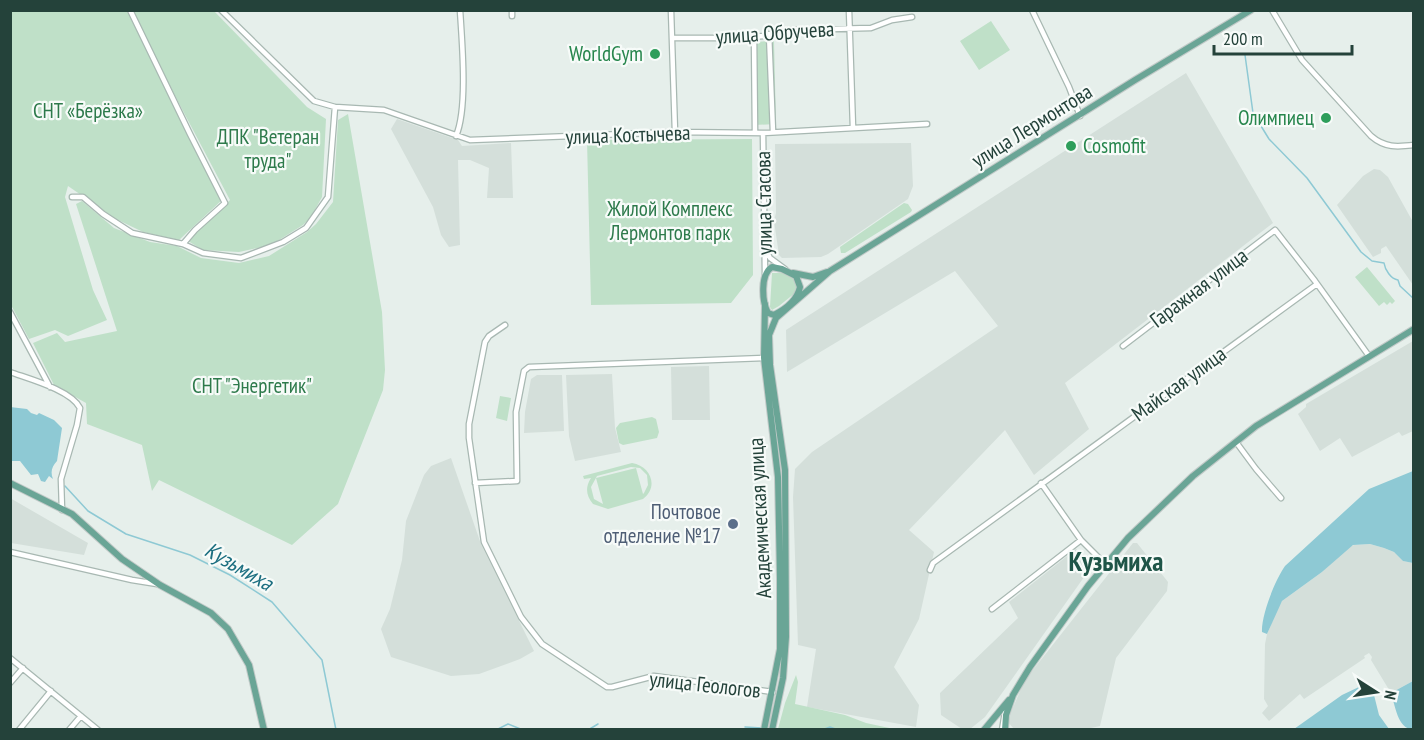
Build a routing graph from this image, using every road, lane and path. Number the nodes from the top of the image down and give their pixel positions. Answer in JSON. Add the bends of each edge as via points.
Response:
{"nodes":[{"id":1,"x":130,"y":10,"type":"edge"},
{"id":2,"x":221,"y":10,"type":"edge"},
{"id":3,"x":460,"y":10,"type":"edge"},
{"id":4,"x":671,"y":10,"type":"edge"},
{"id":5,"x":849,"y":10,"type":"edge"},
{"id":6,"x":1032,"y":10,"type":"edge"},
{"id":7,"x":1251,"y":10,"type":"edge"},
{"id":8,"x":1272,"y":10,"type":"edge"},
{"id":9,"x":912,"y":17,"type":"dead end"},
{"id":10,"x":850,"y":28,"type":"junction"},
{"id":11,"x":769,"y":34,"type":"junction"},
{"id":12,"x":754,"y":36,"type":"junction"},
{"id":13,"x":672,"y":38,"type":"junction"},
{"id":14,"x":335,"y":107,"type":"junction"},
{"id":15,"x":1080,"y":116,"type":"junction"},
{"id":16,"x":927,"y":124,"type":"dead end"},
{"id":17,"x":853,"y":128,"type":"junction"},
{"id":18,"x":675,"y":132,"type":"junction"},
{"id":19,"x":755,"y":132,"type":"junction"},
{"id":20,"x":773,"y":132,"type":"junction"},
{"id":21,"x":763,"y":133,"type":"junction"},
{"id":22,"x":456,"y":136,"type":"junction"},
{"id":23,"x":1413,"y":145,"type":"edge"},
{"id":24,"x":72,"y":197,"type":"dead end"},
{"id":25,"x":183,"y":244,"type":"junction"},
{"id":26,"x":764,"y":245,"type":"junction"},
{"id":27,"x":791,"y":272,"type":"junction"},
{"id":28,"x":831,"y":272,"type":"junction"},
{"id":29,"x":765,"y":274,"type":"junction"},
{"id":30,"x":1317,"y":284,"type":"junction"},
{"id":31,"x":765,"y":304,"type":"junction"},
{"id":32,"x":787,"y":308,"type":"junction"},
{"id":33,"x":10,"y":312,"type":"edge"},
{"id":34,"x":505,"y":325,"type":"dead end"},
{"id":35,"x":1413,"y":329,"type":"edge"},
{"id":36,"x":1123,"y":346,"type":"dead end"},
{"id":37,"x":1369,"y":356,"type":"junction"},
{"id":38,"x":764,"y":358,"type":"junction"},
{"id":39,"x":10,"y":372,"type":"edge"},
{"id":40,"x":50,"y":387,"type":"junction"},
{"id":41,"x":1236,"y":442,"type":"junction"},
{"id":42,"x":10,"y":483,"type":"edge"},
{"id":43,"x":475,"y":483,"type":"junction"},
{"id":44,"x":1041,"y":483,"type":"junction"},
{"id":45,"x":1281,"y":498,"type":"dead end"},
{"id":46,"x":62,"y":510,"type":"junction"},
{"id":47,"x":1082,"y":540,"type":"junction"},
{"id":48,"x":10,"y":552,"type":"edge"},
{"id":49,"x":1105,"y":564,"type":"junction"},
{"id":50,"x":930,"y":570,"type":"dead end"},
{"id":51,"x":160,"y":585,"type":"junction"},
{"id":52,"x":992,"y":609,"type":"dead end"},
{"id":53,"x":10,"y":658,"type":"edge"},
{"id":54,"x":23,"y":668,"type":"junction"},
{"id":55,"x":10,"y":682,"type":"edge"},
{"id":56,"x":51,"y":691,"type":"junction"},
{"id":57,"x":773,"y":692,"type":"junction"},
{"id":58,"x":1013,"y":695,"type":"junction"},
{"id":59,"x":81,"y":716,"type":"junction"},
{"id":60,"x":768,"y":727,"type":"edge"},
{"id":61,"x":19,"y":729,"type":"edge"},
{"id":62,"x":69,"y":729,"type":"edge"},
{"id":63,"x":98,"y":729,"type":"edge"},
{"id":64,"x":264,"y":729,"type":"edge"},
{"id":65,"x":984,"y":729,"type":"edge"},
{"id":66,"x":1003,"y":729,"type":"edge"}],
"edges":[{"from":1,"to":25,"type":"street","via":[[225,203]]},
{"from":2,"to":14,"type":"street","via":[[314,100]]},
{"from":3,"to":22,"type":"street","via":[[462,112]]},
{"from":4,"to":13,"type":"street"},
{"from":5,"to":10,"type":"street"},
{"from":6,"to":15,"type":"street"},
{"from":7,"to":15,"type":"main road","name":"улица Лермонтова"},
{"from":8,"to":23,"type":"street","via":[[1302,60],[1371,136],[1390,147]]},
{"from":9,"to":10,"type":"street","name":"улица Обручева","via":[[871,28]]},
{"from":10,"to":11,"type":"street","name":"улица Обручева"},
{"from":10,"to":17,"type":"street"},
{"from":11,"to":12,"type":"street","name":"улица Обручева"},
{"from":11,"to":20,"type":"street","name":"улица Стасова"},
{"from":12,"to":13,"type":"street","name":"улица Обручева"},
{"from":12,"to":19,"type":"street","name":"улица Стасова"},
{"from":13,"to":18,"type":"street"},
{"from":14,"to":22,"type":"street","name":"улица Костычева","via":[[384,110]]},
{"from":14,"to":25,"type":"street","via":[[328,197],[306,228],[283,242],[241,258],[202,253]]},
{"from":15,"to":28,"type":"main road","name":"улица Лермонтова"},
{"from":16,"to":17,"type":"street","name":"улица Костычева"},
{"from":17,"to":20,"type":"street","name":"улица Костычева"},
{"from":18,"to":19,"type":"street","name":"улица Костычева"},
{"from":18,"to":22,"type":"street","name":"улица Костычева","via":[[490,140]]},
{"from":19,"to":21,"type":"street","name":"улица Костычева"},
{"from":20,"to":21,"type":"street","name":"улица Костычева"},
{"from":21,"to":26,"type":"street","name":"улица Стасова"},
{"from":24,"to":25,"type":"street","via":[[83,197],[132,233]]},
{"from":26,"to":27,"type":"street","name":"улица Лермонтова","via":[[770,258]]},
{"from":26,"to":29,"type":"street","name":"улица Стасова"},
{"from":27,"to":28,"type":"main road","name":"улица Лермонтова","via":[[813,277]]},
{"from":27,"to":29,"type":"main road","via":[[772,267]]},
{"from":27,"to":32,"type":"main road","via":[[800,281],[800,287]]},
{"from":28,"to":32,"type":"main road","name":"улица Лермонтова"},
{"from":29,"to":31,"type":"main road"},
{"from":30,"to":36,"type":"street","name":"Гаражная улица","via":[[1275,230]]},
{"from":30,"to":37,"type":"street"},
{"from":30,"to":44,"type":"street","name":"Майская улица"},
{"from":31,"to":32,"type":"main road","via":[[771,314]]},
{"from":31,"to":38,"type":"main road","name":"Академическая улица"},
{"from":32,"to":60,"type":"main road","name":"улица Лермонтова","via":[[776,318],[769,335],[785,470],[786,637],[783,678]]},
{"from":33,"to":40,"type":"street"},
{"from":34,"to":43,"type":"street","name":"улица Геологов","via":[[485,342],[469,421]]},
{"from":35,"to":37,"type":"main road"},
{"from":37,"to":41,"type":"main road"},
{"from":38,"to":43,"type":"street","via":[[529,366],[524,371],[516,412],[517,481]]},
{"from":38,"to":57,"type":"main road","name":"Академическая улица","via":[[779,506],[780,649]]},
{"from":39,"to":40,"type":"street"},
{"from":40,"to":46,"type":"street","via":[[74,400],[80,408],[61,479]]},
{"from":41,"to":45,"type":"street"},
{"from":41,"to":49,"type":"main road","via":[[1156,510]]},
{"from":42,"to":46,"type":"main road"},
{"from":43,"to":57,"type":"street","name":"улица Геологов","via":[[484,542],[521,617],[546,648],[607,687],[654,676]]},
{"from":44,"to":47,"type":"street"},
{"from":44,"to":50,"type":"street","name":"Майская улица","via":[[933,562]]},
{"from":46,"to":51,"type":"main road"},
{"from":47,"to":49,"type":"street"},
{"from":47,"to":52,"type":"street"},
{"from":48,"to":51,"type":"street"},
{"from":49,"to":58,"type":"main road"},
{"from":51,"to":64,"type":"main road","via":[[228,629],[249,665]]},
{"from":53,"to":54,"type":"street"},
{"from":54,"to":55,"type":"street"},
{"from":54,"to":56,"type":"street"},
{"from":56,"to":59,"type":"street"},
{"from":56,"to":61,"type":"street"},
{"from":57,"to":60,"type":"main road","name":"Академическая улица"},
{"from":58,"to":65,"type":"main road"},
{"from":58,"to":66,"type":"main road"},
{"from":59,"to":62,"type":"street"},
{"from":59,"to":63,"type":"street"}]}
